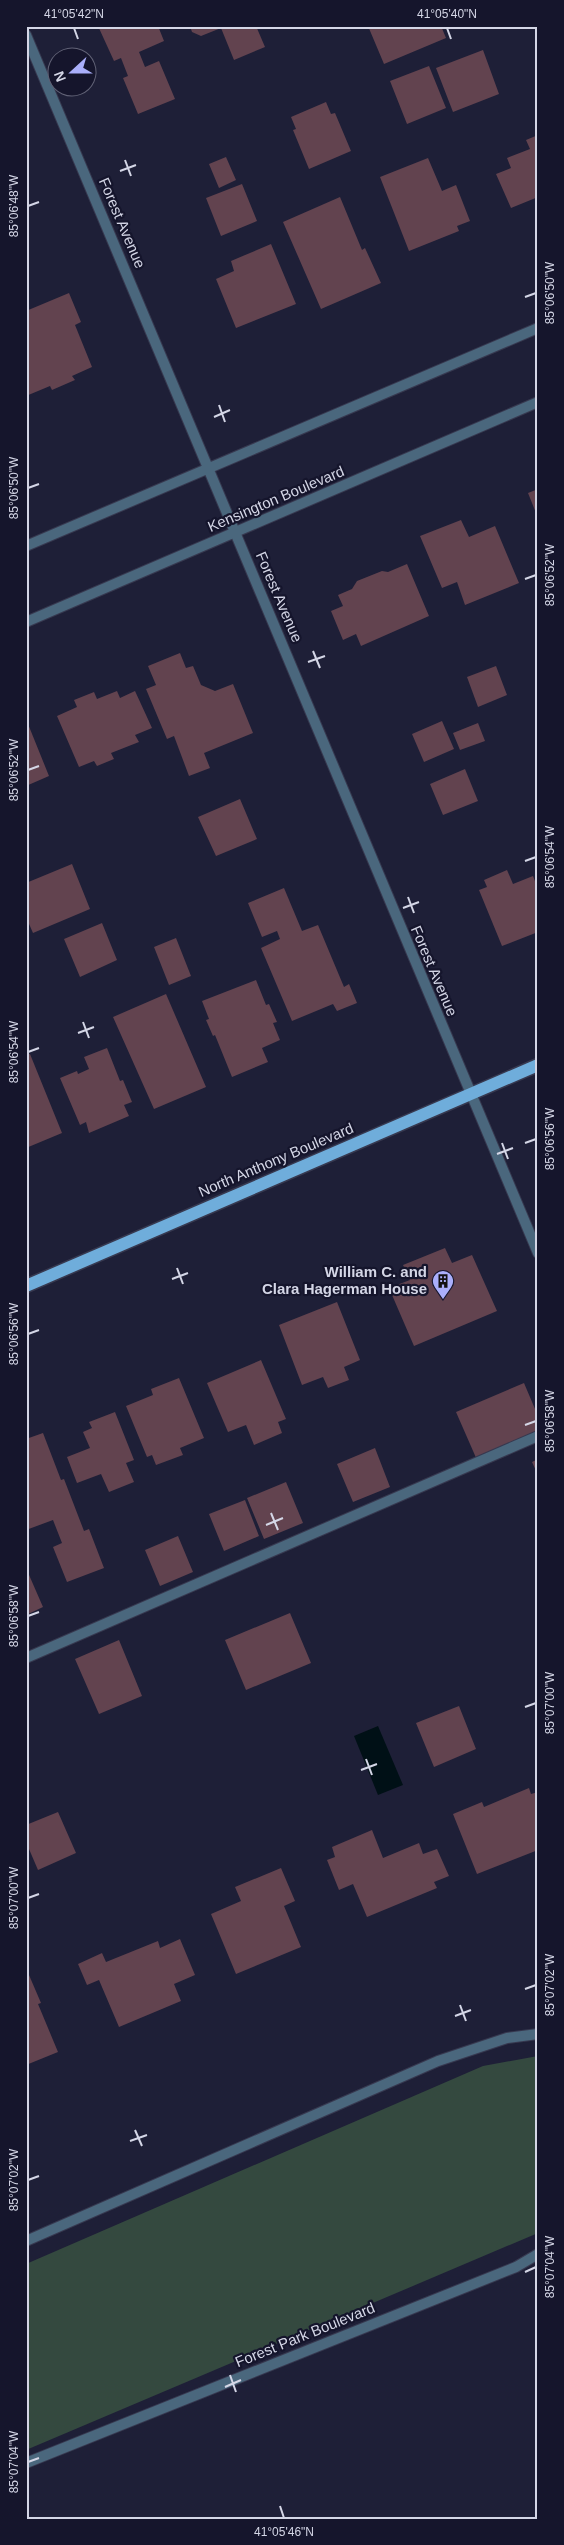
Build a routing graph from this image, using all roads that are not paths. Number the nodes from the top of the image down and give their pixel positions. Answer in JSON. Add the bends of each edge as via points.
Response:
{"nodes":[{"id":1,"x":26,"y":35,"type":"edge"},
{"id":2,"x":538,"y":328,"type":"edge"},
{"id":3,"x":538,"y":402,"type":"edge"},
{"id":4,"x":208,"y":469,"type":"junction"},
{"id":5,"x":236,"y":533,"type":"junction"},
{"id":6,"x":26,"y":546,"type":"edge"},
{"id":7,"x":26,"y":622,"type":"edge"},
{"id":8,"x":538,"y":1065,"type":"edge"},
{"id":9,"x":470,"y":1094,"type":"junction"},
{"id":10,"x":538,"y":1253,"type":"edge"},
{"id":11,"x":26,"y":1286,"type":"edge"},
{"id":12,"x":538,"y":1436,"type":"edge"},
{"id":13,"x":26,"y":1658,"type":"edge"},
{"id":14,"x":538,"y":2034,"type":"edge"},
{"id":15,"x":26,"y":2240,"type":"edge"},
{"id":16,"x":538,"y":2254,"type":"edge"},
{"id":17,"x":26,"y":2463,"type":"edge"}],
"edges":[{"from":1,"to":4,"type":"street","name":"Forest Avenue"},
{"from":2,"to":4,"type":"street"},
{"from":3,"to":5,"type":"street","name":"Kensington Boulevard"},
{"from":4,"to":5,"type":"street","name":"Forest Avenue"},
{"from":4,"to":6,"type":"street"},
{"from":5,"to":7,"type":"street","name":"Kensington Boulevard"},
{"from":5,"to":9,"type":"street","name":"Forest Avenue"},
{"from":8,"to":9,"type":"main road","name":"North Anthony Boulevard"},
{"from":9,"to":10,"type":"street","name":"Forest Avenue"},
{"from":9,"to":11,"type":"main road","name":"North Anthony Boulevard"},
{"from":12,"to":13,"type":"street"},
{"from":14,"to":15,"type":"street","via":[[507,2038],[438,2061]]},
{"from":16,"to":17,"type":"street","name":"Forest Park Boulevard","via":[[516,2267]]}]}
